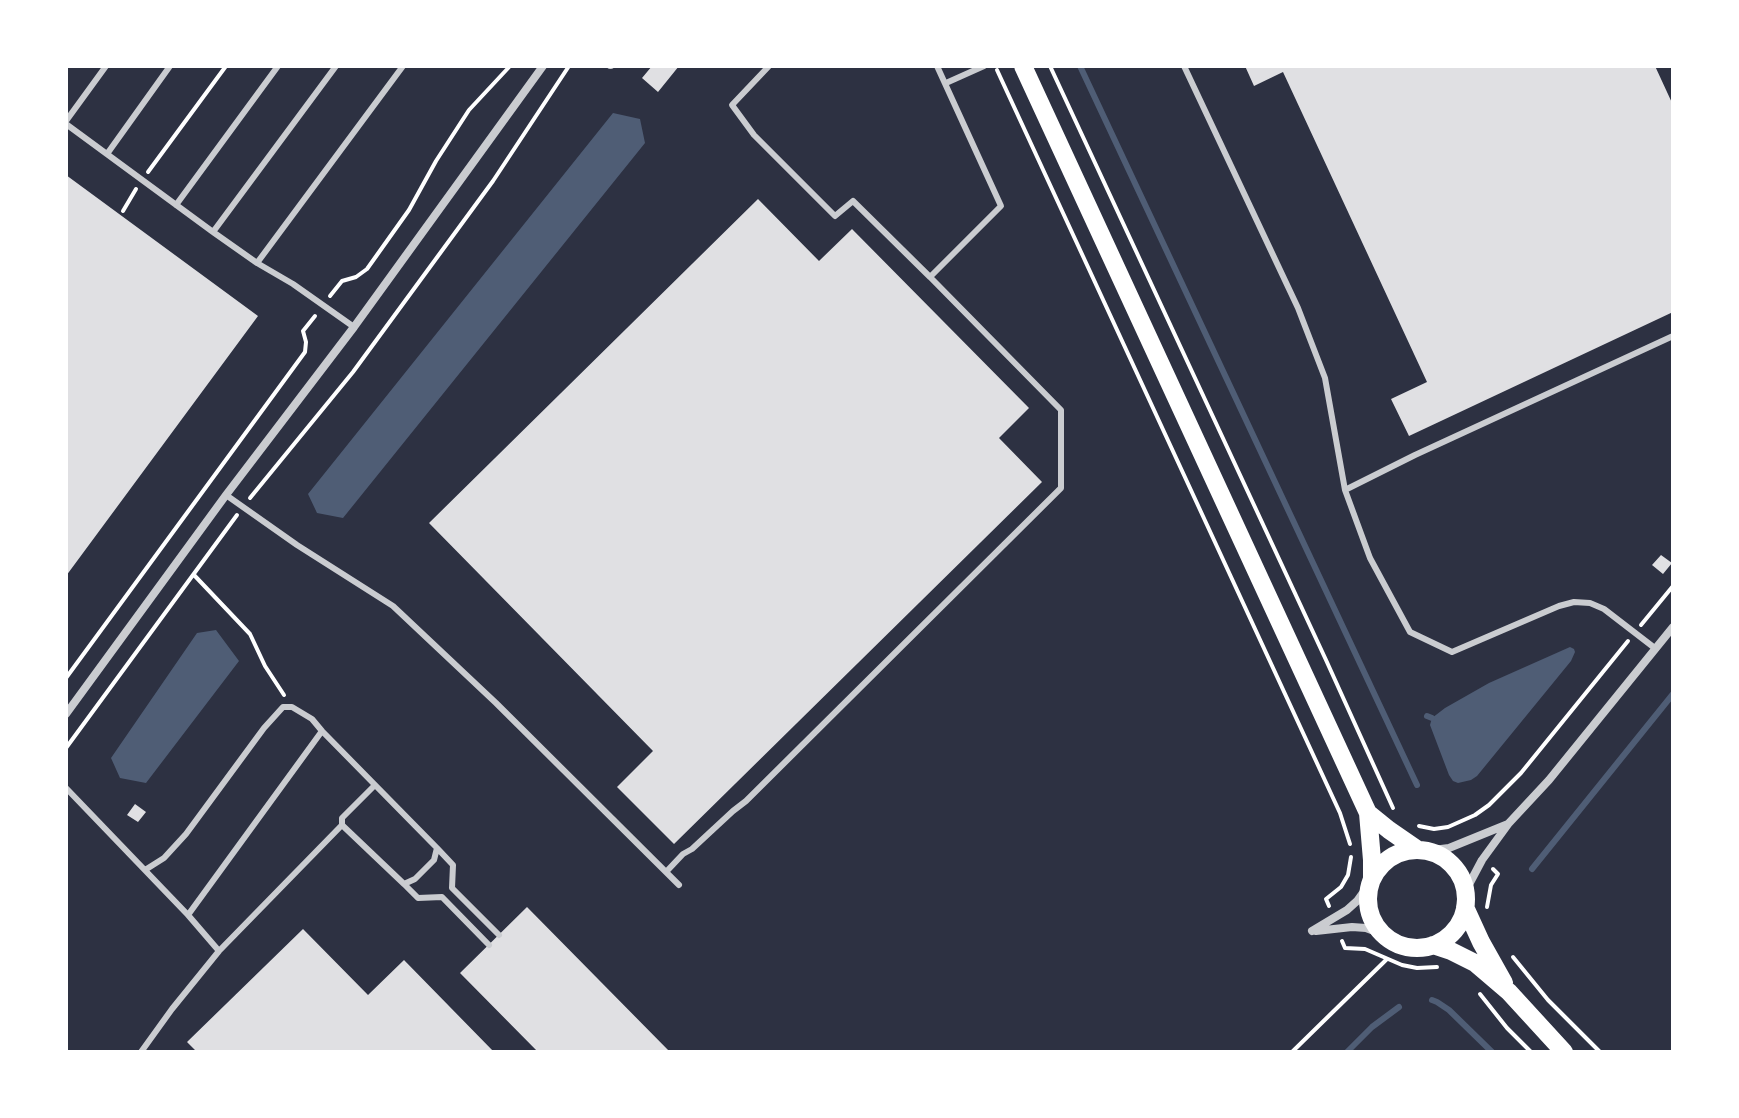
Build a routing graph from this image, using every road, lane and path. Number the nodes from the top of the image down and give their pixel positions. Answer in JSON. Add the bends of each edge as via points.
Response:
{"nodes":[{"id":1,"x":106,"y":66,"type":"edge"},
{"id":2,"x":170,"y":66,"type":"edge"},
{"id":3,"x":226,"y":66,"type":"edge"},
{"id":4,"x":278,"y":66,"type":"edge"},
{"id":5,"x":336,"y":66,"type":"edge"},
{"id":6,"x":403,"y":66,"type":"edge"},
{"id":7,"x":510,"y":66,"type":"edge"},
{"id":8,"x":543,"y":66,"type":"edge"},
{"id":9,"x":569,"y":66,"type":"edge"},
{"id":10,"x":769,"y":66,"type":"edge"},
{"id":11,"x":937,"y":66,"type":"edge"},
{"id":12,"x":984,"y":66,"type":"edge"},
{"id":13,"x":995,"y":66,"type":"edge"},
{"id":14,"x":1023,"y":66,"type":"edge"},
{"id":15,"x":1050,"y":66,"type":"edge"},
{"id":16,"x":1184,"y":66,"type":"edge"},
{"id":17,"x":946,"y":83,"type":"junction"},
{"id":18,"x":66,"y":123,"type":"edge"},
{"id":19,"x":107,"y":154,"type":"junction"},
{"id":20,"x":142,"y":180,"type":"junction"},
{"id":21,"x":176,"y":205,"type":"junction"},
{"id":22,"x":123,"y":211,"type":"dead end"},
{"id":23,"x":213,"y":232,"type":"junction"},
{"id":24,"x":257,"y":263,"type":"junction"},
{"id":25,"x":930,"y":277,"type":"junction"},
{"id":26,"x":342,"y":281,"type":"dead end"},
{"id":27,"x":354,"y":327,"type":"junction"},
{"id":28,"x":303,"y":331,"type":"dead end"},
{"id":29,"x":1673,"y":336,"type":"edge"},
{"id":30,"x":274,"y":467,"type":"dead end"},
{"id":31,"x":1345,"y":490,"type":"junction"},
{"id":32,"x":226,"y":495,"type":"junction"},
{"id":33,"x":217,"y":542,"type":"dead end"},
{"id":34,"x":193,"y":575,"type":"junction"},
{"id":35,"x":1673,"y":586,"type":"edge"},
{"id":36,"x":1665,"y":596,"type":"dead end"},
{"id":37,"x":1673,"y":627,"type":"edge"},
{"id":38,"x":1656,"y":649,"type":"junction"},
{"id":39,"x":1607,"y":668,"type":"dead end"},
{"id":40,"x":66,"y":678,"type":"edge"},
{"id":41,"x":292,"y":707,"type":"junction"},
{"id":42,"x":66,"y":714,"type":"edge"},
{"id":43,"x":322,"y":731,"type":"junction"},
{"id":44,"x":66,"y":748,"type":"edge"},
{"id":45,"x":375,"y":785,"type":"junction"},
{"id":46,"x":66,"y":788,"type":"edge"},
{"id":47,"x":1394,"y":810,"type":"dead end"},
{"id":48,"x":1368,"y":813,"type":"junction"},
{"id":49,"x":1509,"y":823,"type":"junction"},
{"id":50,"x":1412,"y":824,"type":"dead end"},
{"id":51,"x":342,"y":825,"type":"junction"},
{"id":52,"x":437,"y":848,"type":"junction"},
{"id":53,"x":1422,"y":850,"type":"junction"},
{"id":54,"x":145,"y":870,"type":"junction"},
{"id":55,"x":666,"y":872,"type":"junction"},
{"id":56,"x":1498,"y":874,"type":"dead end"},
{"id":57,"x":1371,"y":881,"type":"junction"},
{"id":58,"x":404,"y":884,"type":"junction"},
{"id":59,"x":679,"y":885,"type":"dead end"},
{"id":60,"x":1326,"y":899,"type":"dead end"},
{"id":61,"x":1465,"y":900,"type":"junction"},
{"id":62,"x":188,"y":915,"type":"junction"},
{"id":63,"x":1489,"y":919,"type":"dead end"},
{"id":64,"x":1382,"y":934,"type":"junction"},
{"id":65,"x":499,"y":935,"type":"dead end"},
{"id":66,"x":489,"y":945,"type":"dead end"},
{"id":67,"x":1433,"y":945,"type":"junction"},
{"id":68,"x":1345,"y":948,"type":"dead end"},
{"id":69,"x":219,"y":951,"type":"junction"},
{"id":70,"x":1511,"y":953,"type":"dead end"},
{"id":71,"x":1387,"y":959,"type":"junction"},
{"id":72,"x":1445,"y":969,"type":"dead end"},
{"id":73,"x":1473,"y":986,"type":"dead end"},
{"id":74,"x":1509,"y":992,"type":"junction"},
{"id":75,"x":141,"y":1052,"type":"edge"},
{"id":76,"x":1292,"y":1052,"type":"edge"},
{"id":77,"x":1531,"y":1052,"type":"edge"},
{"id":78,"x":1564,"y":1052,"type":"edge"},
{"id":79,"x":1600,"y":1052,"type":"edge"}],
"edges":[{"from":1,"to":18,"type":"lane"},
{"from":2,"to":19,"type":"lane"},
{"from":3,"to":20,"type":"path"},
{"from":4,"to":21,"type":"lane"},
{"from":5,"to":23,"type":"lane"},
{"from":6,"to":24,"type":"lane"},
{"from":7,"to":26,"type":"path","via":[[469,110],[367,269]]},
{"from":8,"to":27,"type":"street"},
{"from":9,"to":30,"type":"path","via":[[493,181],[353,372]]},
{"from":10,"to":25,"type":"lane","via":[[732,105],[754,135],[835,216],[853,201]]},
{"from":11,"to":17,"type":"lane"},
{"from":12,"to":17,"type":"lane"},
{"from":13,"to":60,"type":"path","via":[[1340,813],[1351,861],[1341,887]]},
{"from":14,"to":48,"type":"main road"},
{"from":15,"to":47,"type":"path"},
{"from":16,"to":31,"type":"lane","via":[[1298,308],[1325,378]]},
{"from":17,"to":25,"type":"lane","via":[[1001,206]]},
{"from":18,"to":19,"type":"lane"},
{"from":19,"to":20,"type":"lane"},
{"from":20,"to":21,"type":"lane"},
{"from":20,"to":22,"type":"path"},
{"from":21,"to":23,"type":"lane"},
{"from":23,"to":24,"type":"lane"},
{"from":24,"to":27,"type":"lane"},
{"from":25,"to":55,"type":"lane","via":[[1061,410],[1061,488],[746,801]]},
{"from":27,"to":32,"type":"street"},
{"from":28,"to":40,"type":"path","via":[[305,352]]},
{"from":29,"to":31,"type":"lane"},
{"from":31,"to":38,"type":"lane","via":[[1370,558],[1410,632],[1452,652],[1559,606],[1590,603]]},
{"from":32,"to":42,"type":"street"},
{"from":32,"to":55,"type":"lane","via":[[393,606]]},
{"from":33,"to":34,"type":"path"},
{"from":34,"to":41,"type":"path","via":[[250,634]]},
{"from":34,"to":44,"type":"path"},
{"from":35,"to":36,"type":"path"},
{"from":37,"to":38,"type":"street"},
{"from":38,"to":49,"type":"street"},
{"from":39,"to":50,"type":"path","via":[[1489,805],[1448,827]]},
{"from":41,"to":43,"type":"lane"},
{"from":41,"to":54,"type":"lane","via":[[283,707],[264,728],[186,834]]},
{"from":43,"to":45,"type":"lane"},
{"from":43,"to":62,"type":"lane"},
{"from":45,"to":51,"type":"lane","via":[[342,818]]},
{"from":45,"to":52,"type":"lane"},
{"from":46,"to":54,"type":"lane"},
{"from":48,"to":53,"type":"main road"},
{"from":48,"to":57,"type":"main road"},
{"from":49,"to":53,"type":"street","via":[[1449,848]]},
{"from":49,"to":61,"type":"street","via":[[1482,860]]},
{"from":51,"to":58,"type":"lane"},
{"from":51,"to":69,"type":"lane"},
{"from":52,"to":58,"type":"lane","via":[[434,860]]},
{"from":52,"to":65,"type":"lane","via":[[453,865],[452,888]]},
{"from":53,"to":57,"type":"main road","via":[[1388,859]]},
{"from":53,"to":61,"type":"main road","via":[[1453,866]]},
{"from":54,"to":62,"type":"lane"},
{"from":55,"to":59,"type":"lane"},
{"from":56,"to":63,"type":"path","via":[[1487,897]]},
{"from":57,"to":64,"type":"main road","via":[[1369,912]]},
{"from":57,"to":64,"type":"street","via":[[1347,910],[1312,931],[1352,927]]},
{"from":58,"to":66,"type":"lane","via":[[418,898],[442,897]]},
{"from":61,"to":67,"type":"main road","via":[[1454,931]]},
{"from":61,"to":74,"type":"main road"},
{"from":62,"to":69,"type":"lane"},
{"from":64,"to":67,"type":"main road","via":[[1405,946]]},
{"from":67,"to":74,"type":"main road","via":[[1475,963]]},
{"from":68,"to":71,"type":"path","via":[[1365,949]]},
{"from":69,"to":75,"type":"lane"},
{"from":70,"to":79,"type":"path"},
{"from":71,"to":72,"type":"path"},
{"from":71,"to":76,"type":"path"},
{"from":73,"to":77,"type":"path"},
{"from":74,"to":78,"type":"main road"}]}
